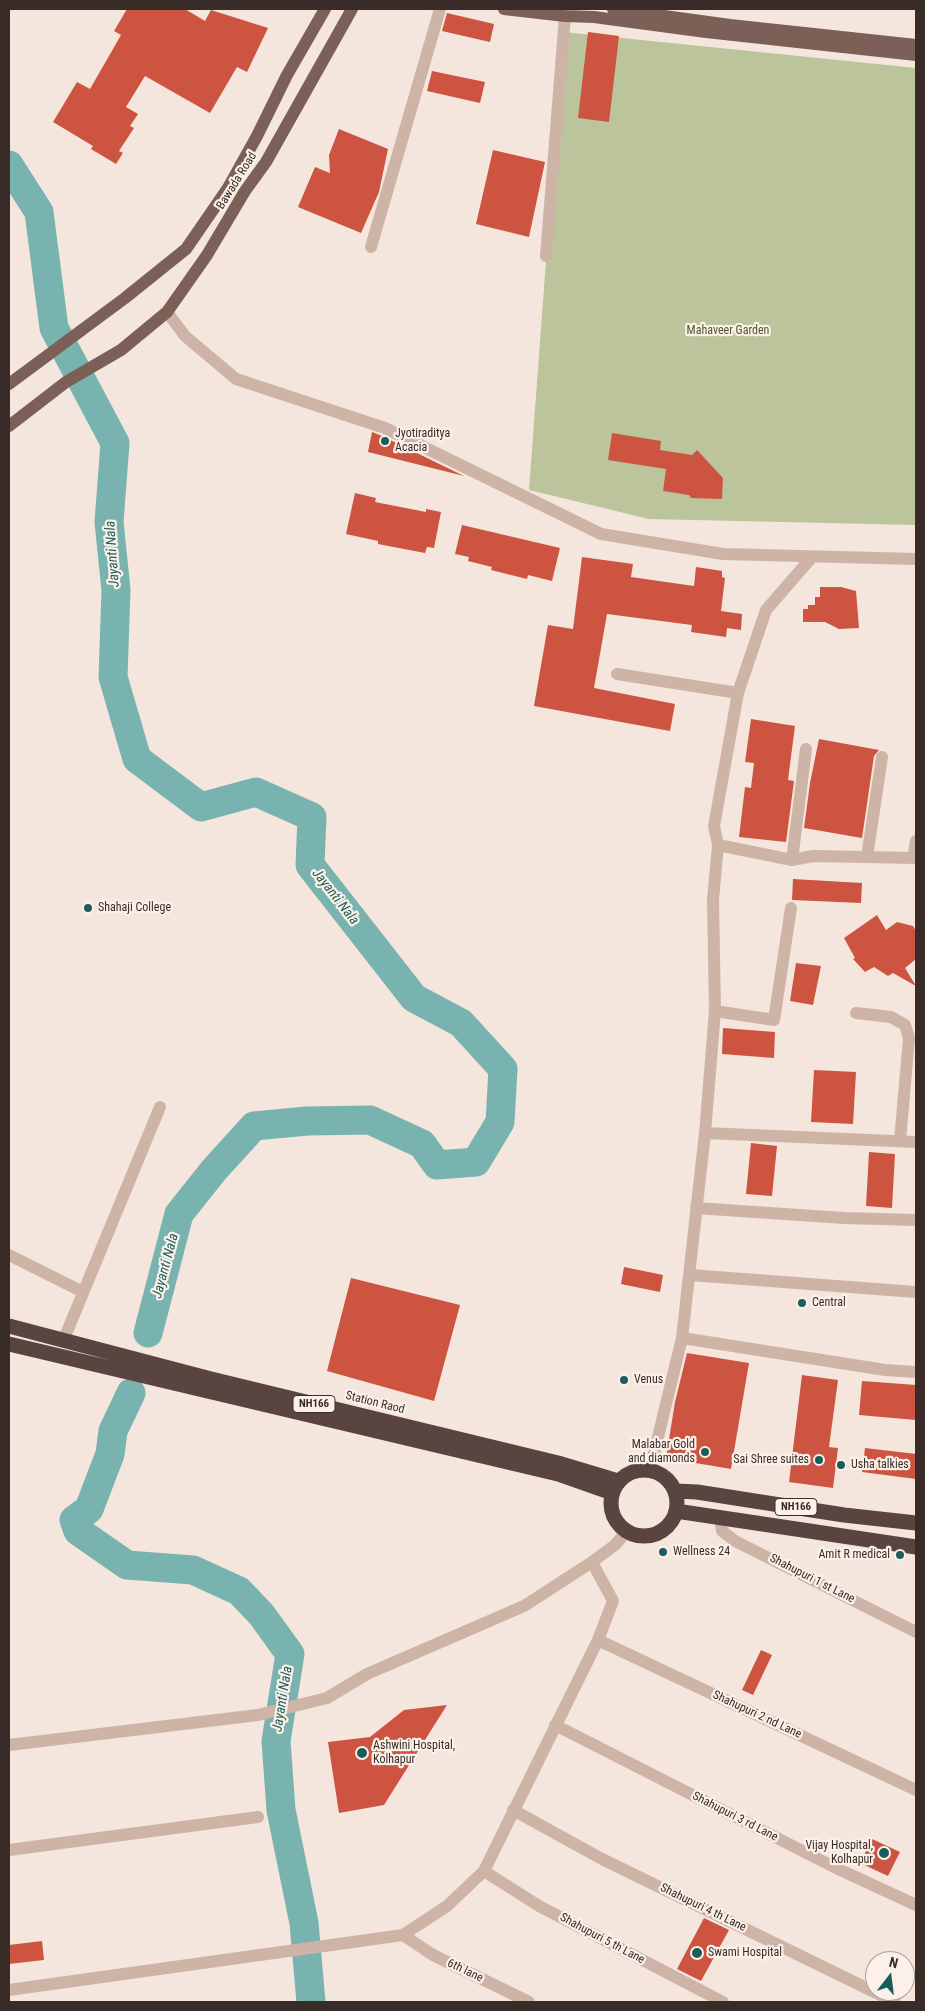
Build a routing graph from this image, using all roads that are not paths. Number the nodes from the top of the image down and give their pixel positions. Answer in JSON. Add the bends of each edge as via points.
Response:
{"nodes":[{"id":1,"x":352,"y":9,"type":"edge"},
{"id":2,"x":440,"y":9,"type":"edge"},
{"id":3,"x":504,"y":9,"type":"edge"},
{"id":4,"x":613,"y":9,"type":"edge"},
{"id":5,"x":321,"y":10,"type":"edge"},
{"id":6,"x":565,"y":16,"type":"junction"},
{"id":7,"x":916,"y":45,"type":"edge"},
{"id":8,"x":916,"y":55,"type":"edge"},
{"id":9,"x":371,"y":247,"type":"dead end"},
{"id":10,"x":546,"y":256,"type":"dead end"},
{"id":11,"x":166,"y":312,"type":"junction"},
{"id":12,"x":9,"y":384,"type":"edge"},
{"id":13,"x":11,"y":424,"type":"edge"},
{"id":14,"x":812,"y":557,"type":"junction"},
{"id":15,"x":916,"y":559,"type":"edge"},
{"id":16,"x":617,"y":674,"type":"dead end"},
{"id":17,"x":738,"y":693,"type":"junction"},
{"id":18,"x":806,"y":749,"type":"dead end"},
{"id":19,"x":882,"y":757,"type":"dead end"},
{"id":20,"x":916,"y":841,"type":"edge"},
{"id":21,"x":718,"y":845,"type":"junction"},
{"id":22,"x":867,"y":857,"type":"junction"},
{"id":23,"x":915,"y":858,"type":"edge"},
{"id":24,"x":792,"y":860,"type":"junction"},
{"id":25,"x":791,"y":908,"type":"dead end"},
{"id":26,"x":715,"y":1011,"type":"junction"},
{"id":27,"x":856,"y":1013,"type":"dead end"},
{"id":28,"x":160,"y":1108,"type":"dead end"},
{"id":29,"x":705,"y":1133,"type":"junction"},
{"id":30,"x":900,"y":1141,"type":"junction"},
{"id":31,"x":916,"y":1142,"type":"edge"},
{"id":32,"x":696,"y":1208,"type":"junction"},
{"id":33,"x":916,"y":1220,"type":"edge"},
{"id":34,"x":9,"y":1255,"type":"edge"},
{"id":35,"x":690,"y":1275,"type":"junction"},
{"id":36,"x":83,"y":1292,"type":"junction"},
{"id":37,"x":916,"y":1292,"type":"edge"},
{"id":38,"x":9,"y":1326,"type":"edge"},
{"id":39,"x":682,"y":1338,"type":"junction"},
{"id":40,"x":64,"y":1339,"type":"junction"},
{"id":41,"x":9,"y":1344,"type":"edge"},
{"id":42,"x":916,"y":1372,"type":"edge"},
{"id":43,"x":650,"y":1470,"type":"junction"},
{"id":44,"x":615,"y":1487,"type":"junction"},
{"id":45,"x":676,"y":1491,"type":"junction"},
{"id":46,"x":676,"y":1511,"type":"junction"},
{"id":47,"x":720,"y":1517,"type":"junction"},
{"id":48,"x":916,"y":1523,"type":"edge"},
{"id":49,"x":627,"y":1532,"type":"junction"},
{"id":50,"x":916,"y":1547,"type":"edge"},
{"id":51,"x":592,"y":1562,"type":"junction"},
{"id":52,"x":916,"y":1632,"type":"edge"},
{"id":53,"x":598,"y":1640,"type":"junction"},
{"id":54,"x":555,"y":1725,"type":"junction"},
{"id":55,"x":9,"y":1745,"type":"edge"},
{"id":56,"x":916,"y":1790,"type":"edge"},
{"id":57,"x":513,"y":1810,"type":"junction"},
{"id":58,"x":258,"y":1817,"type":"dead end"},
{"id":59,"x":9,"y":1850,"type":"edge"},
{"id":60,"x":484,"y":1871,"type":"junction"},
{"id":61,"x":916,"y":1905,"type":"edge"},
{"id":62,"x":403,"y":1935,"type":"junction"},
{"id":63,"x":9,"y":1990,"type":"edge"},
{"id":64,"x":529,"y":2002,"type":"edge"},
{"id":65,"x":723,"y":2002,"type":"edge"},
{"id":66,"x":895,"y":2002,"type":"edge"}],
"edges":[{"from":1,"to":11,"type":"main road","name":"Bawada Road","via":[[266,162]]},
{"from":2,"to":9,"type":"street"},
{"from":3,"to":6,"type":"main road"},
{"from":4,"to":7,"type":"main road"},
{"from":5,"to":12,"type":"main road","via":[[228,188],[186,249]]},
{"from":6,"to":8,"type":"main road","via":[[594,16]]},
{"from":6,"to":10,"type":"street"},
{"from":11,"to":13,"type":"main road","name":"Bawada Road","via":[[120,350],[66,382]]},
{"from":11,"to":14,"type":"street","via":[[185,336],[236,378],[385,428],[601,534],[723,554]]},
{"from":14,"to":15,"type":"street"},
{"from":14,"to":17,"type":"street","via":[[766,610]]},
{"from":16,"to":17,"type":"street"},
{"from":17,"to":21,"type":"street","via":[[714,826]]},
{"from":18,"to":24,"type":"street"},
{"from":19,"to":22,"type":"street"},
{"from":20,"to":23,"type":"street"},
{"from":21,"to":24,"type":"street"},
{"from":21,"to":26,"type":"street","via":[[713,900]]},
{"from":22,"to":23,"type":"street"},
{"from":22,"to":24,"type":"street","via":[[813,856]]},
{"from":25,"to":26,"type":"street","via":[[774,1020]]},
{"from":26,"to":29,"type":"street"},
{"from":27,"to":30,"type":"street","via":[[891,1017],[905,1025],[909,1038]]},
{"from":28,"to":36,"type":"street"},
{"from":29,"to":30,"type":"street"},
{"from":29,"to":32,"type":"street"},
{"from":30,"to":31,"type":"street"},
{"from":32,"to":33,"type":"street"},
{"from":32,"to":35,"type":"street"},
{"from":34,"to":36,"type":"street"},
{"from":35,"to":37,"type":"street"},
{"from":35,"to":39,"type":"street"},
{"from":36,"to":40,"type":"street"},
{"from":38,"to":40,"type":"highway","name":"Station Raod","number":"NH166"},
{"from":39,"to":42,"type":"street"},
{"from":39,"to":43,"type":"street"},
{"from":40,"to":44,"type":"highway","name":"Station Raod","number":"NH166","via":[[211,1379],[558,1462]]},
{"from":41,"to":44,"type":"highway","number":"NH166"},
{"from":43,"to":44,"type":"highway","via":[[637,1470]]},
{"from":43,"to":45,"type":"highway","via":[[668,1479]]},
{"from":44,"to":49,"type":"highway","via":[[611,1511]]},
{"from":45,"to":46,"type":"highway"},
{"from":45,"to":48,"type":"highway","number":"NH166"},
{"from":46,"to":47,"type":"highway","number":"NH166"},
{"from":46,"to":49,"type":"highway","via":[[668,1526],[653,1535]]},
{"from":47,"to":50,"type":"highway","number":"NH166"},
{"from":47,"to":52,"type":"street","name":"Shahupuri 1 st Lane","via":[[722,1531],[735,1541]]},
{"from":49,"to":51,"type":"street"},
{"from":51,"to":53,"type":"street","via":[[613,1601]]},
{"from":51,"to":55,"type":"street","via":[[512,1612],[368,1674],[327,1698],[258,1715]]},
{"from":53,"to":54,"type":"street"},
{"from":53,"to":56,"type":"street","name":"Shahupuri 2 nd Lane"},
{"from":54,"to":57,"type":"street"},
{"from":54,"to":61,"type":"street","name":"Shahupuri 3 rd Lane","via":[[836,1868]]},
{"from":57,"to":60,"type":"street"},
{"from":57,"to":66,"type":"street","name":"Shahupuri 4 th Lane","via":[[602,1859]]},
{"from":58,"to":59,"type":"street"},
{"from":60,"to":62,"type":"street","via":[[447,1906]]},
{"from":60,"to":65,"type":"street","name":"Shahupuri 5 th Lane","via":[[540,1906]]},
{"from":62,"to":63,"type":"street"},
{"from":62,"to":64,"type":"street","name":"6th lane","via":[[433,1955]]}]}
